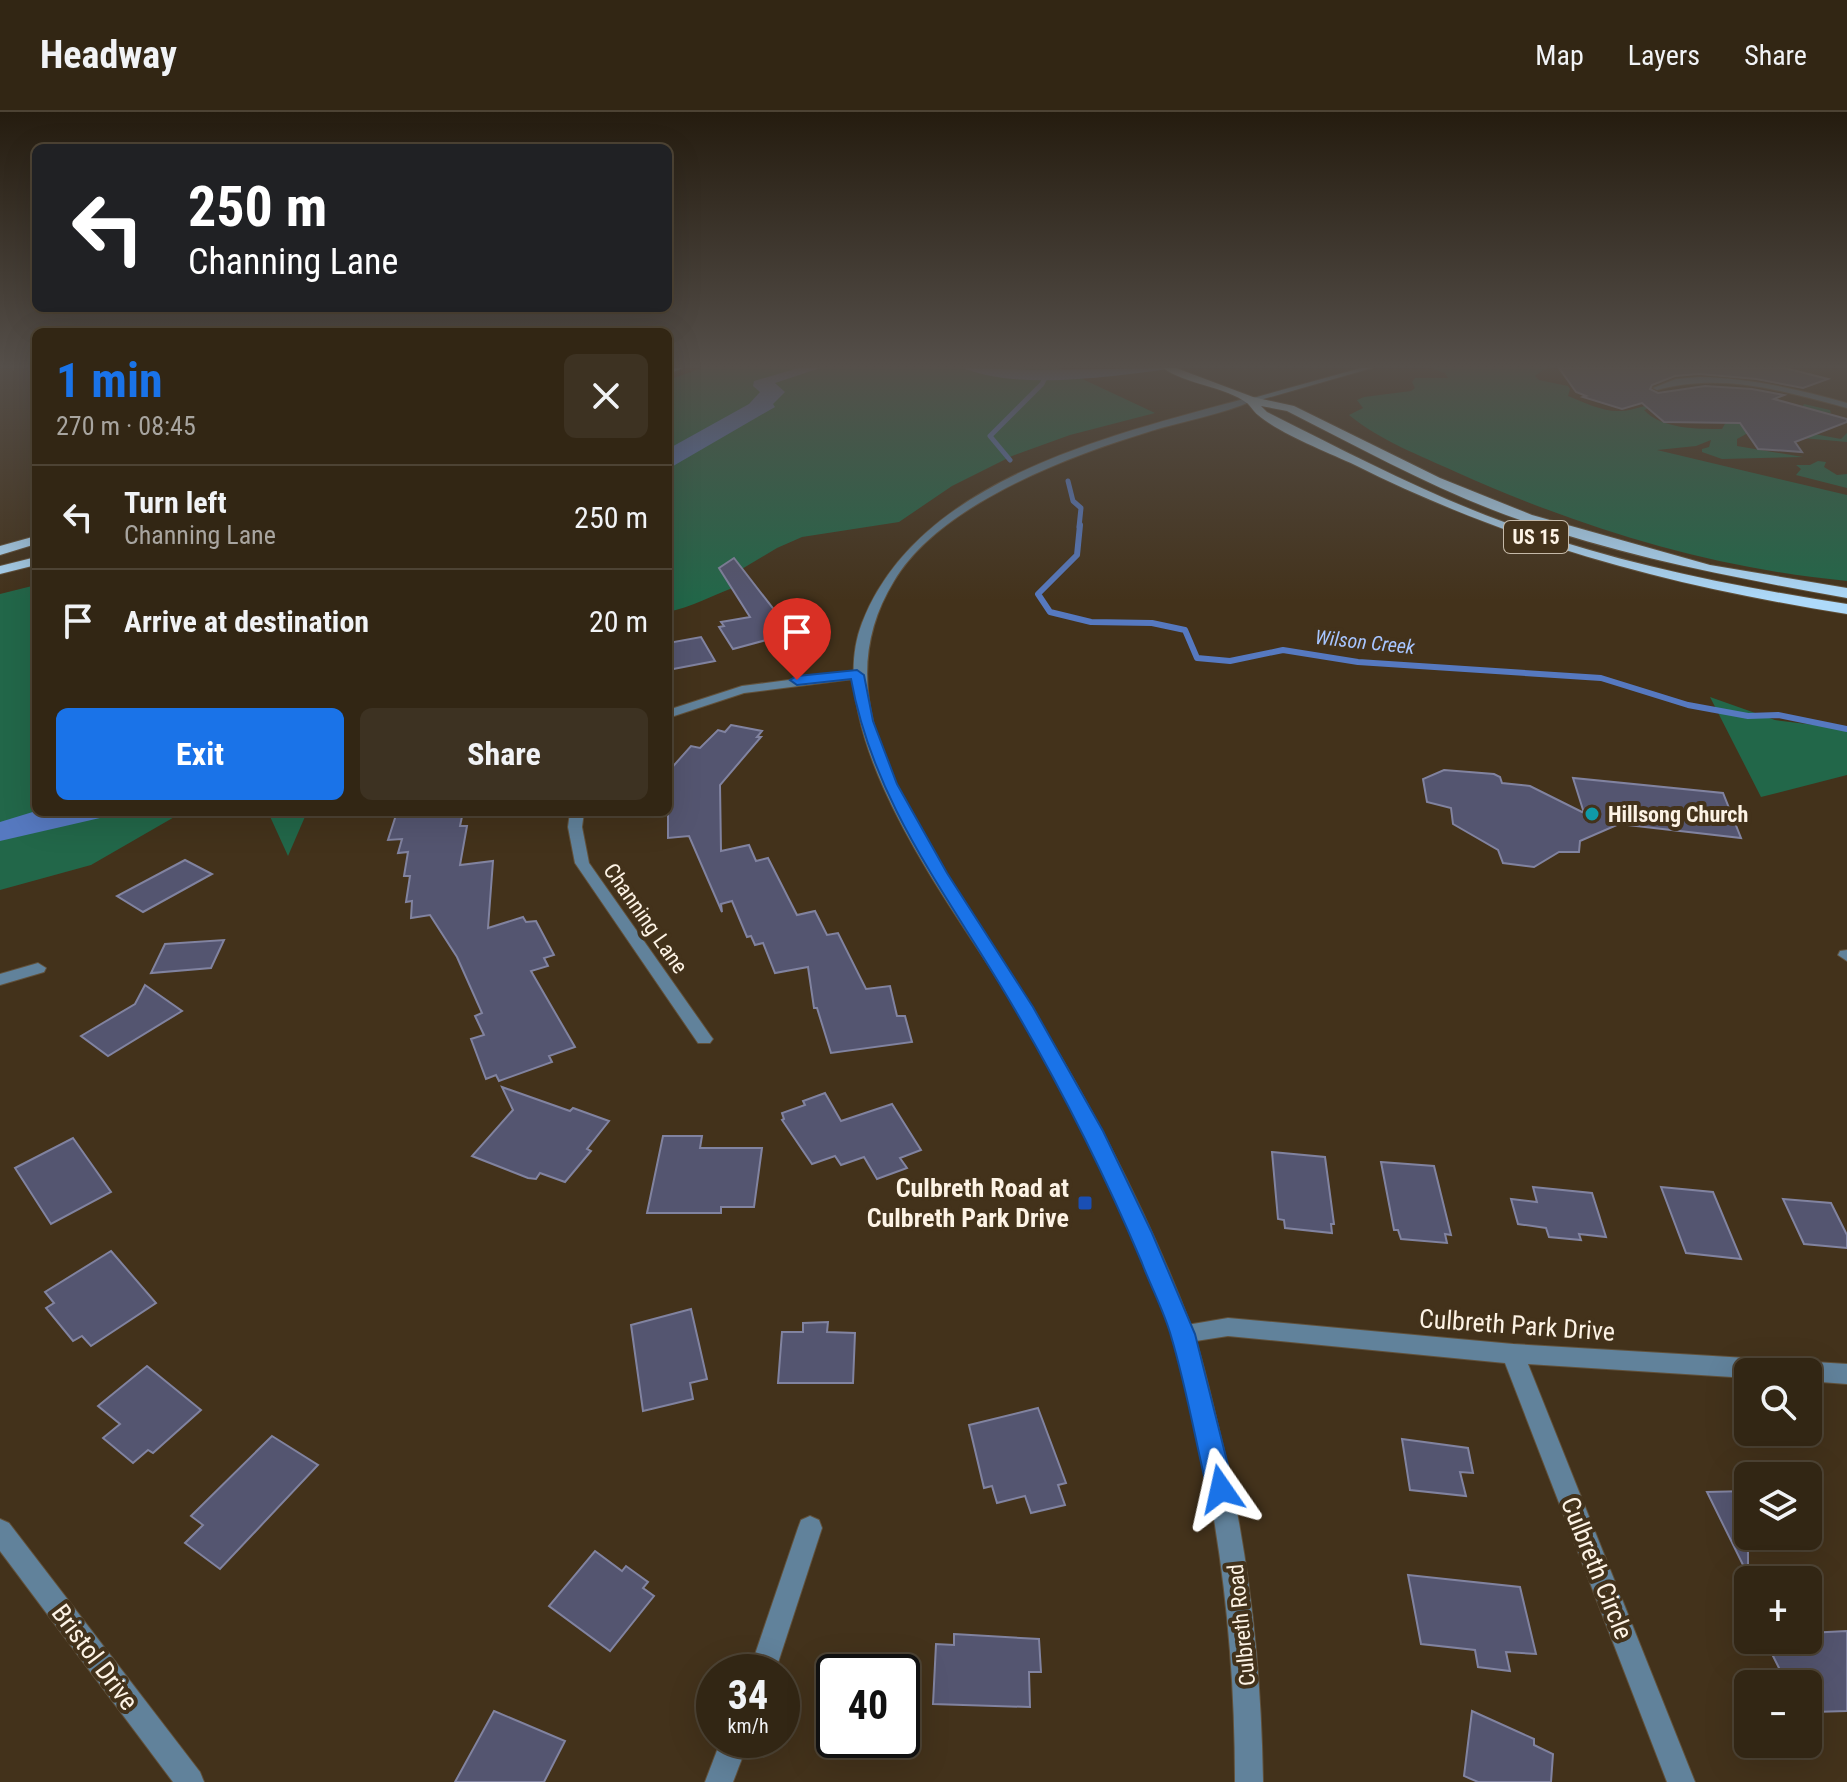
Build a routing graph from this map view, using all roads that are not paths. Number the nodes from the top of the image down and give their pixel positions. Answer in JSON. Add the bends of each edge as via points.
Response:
{"nodes":[{"id":1,"x":1102,"y":446,"type":"edge"},
{"id":2,"x":1326,"y":446,"type":"edge"},
{"id":3,"x":1365,"y":446,"type":"edge"},
{"id":4,"x":32,"y":543,"type":"edge"},
{"id":5,"x":0,"y":552,"type":"edge"},
{"id":6,"x":32,"y":562,"type":"edge"},
{"id":7,"x":0,"y":570,"type":"edge"},
{"id":8,"x":1847,"y":593,"type":"edge"},
{"id":9,"x":1847,"y":609,"type":"edge"},
{"id":10,"x":857,"y":675,"type":"junction"},
{"id":11,"x":672,"y":713,"type":"edge"},
{"id":12,"x":576,"y":816,"type":"edge"},
{"id":13,"x":38,"y":968,"type":"dead end"},
{"id":14,"x":0,"y":980,"type":"edge"},
{"id":15,"x":704,"y":1039,"type":"dead end"},
{"id":16,"x":1183,"y":1334,"type":"junction"},
{"id":17,"x":1513,"y":1354,"type":"junction"},
{"id":18,"x":1847,"y":1374,"type":"edge"},
{"id":19,"x":810,"y":1528,"type":"dead end"},
{"id":20,"x":0,"y":1531,"type":"edge"},
{"id":21,"x":768,"y":1654,"type":"edge"},
{"id":22,"x":728,"y":1758,"type":"edge"},
{"id":23,"x":190,"y":1782,"type":"edge"},
{"id":24,"x":719,"y":1782,"type":"edge"},
{"id":25,"x":1249,"y":1782,"type":"edge"},
{"id":26,"x":1681,"y":1782,"type":"edge"}],
"edges":[{"from":1,"to":10,"type":"street","name":"Culbreth Road","via":[[1008,481],[925,539],[891,574],[864,629]]},
{"from":2,"to":9,"type":"highway","number":"US 15","via":[[1500,525],[1579,551],[1684,578]]},
{"from":3,"to":8,"type":"highway","number":"US 15","via":[[1527,518],[1697,566]]},
{"from":4,"to":5,"type":"highway"},
{"from":6,"to":7,"type":"highway"},
{"from":10,"to":11,"type":"street","via":[[742,690]]},
{"from":10,"to":16,"type":"street","name":"Culbreth Road","via":[[870,736],[889,784],[1092,1131]]},
{"from":12,"to":15,"type":"street","name":"Channing Lane","via":[[582,863]]},
{"from":13,"to":14,"type":"street"},
{"from":16,"to":17,"type":"street","name":"Culbreth Park Drive","via":[[1228,1327]]},
{"from":16,"to":25,"type":"street","name":"Culbreth Road","via":[[1211,1440],[1242,1610]]},
{"from":17,"to":18,"type":"street","name":"Culbreth Park Drive"},
{"from":17,"to":26,"type":"street","name":"Culbreth Circle"},
{"from":19,"to":21,"type":"street"},
{"from":20,"to":23,"type":"street","name":"Bristol Drive"},
{"from":22,"to":24,"type":"street"}]}
